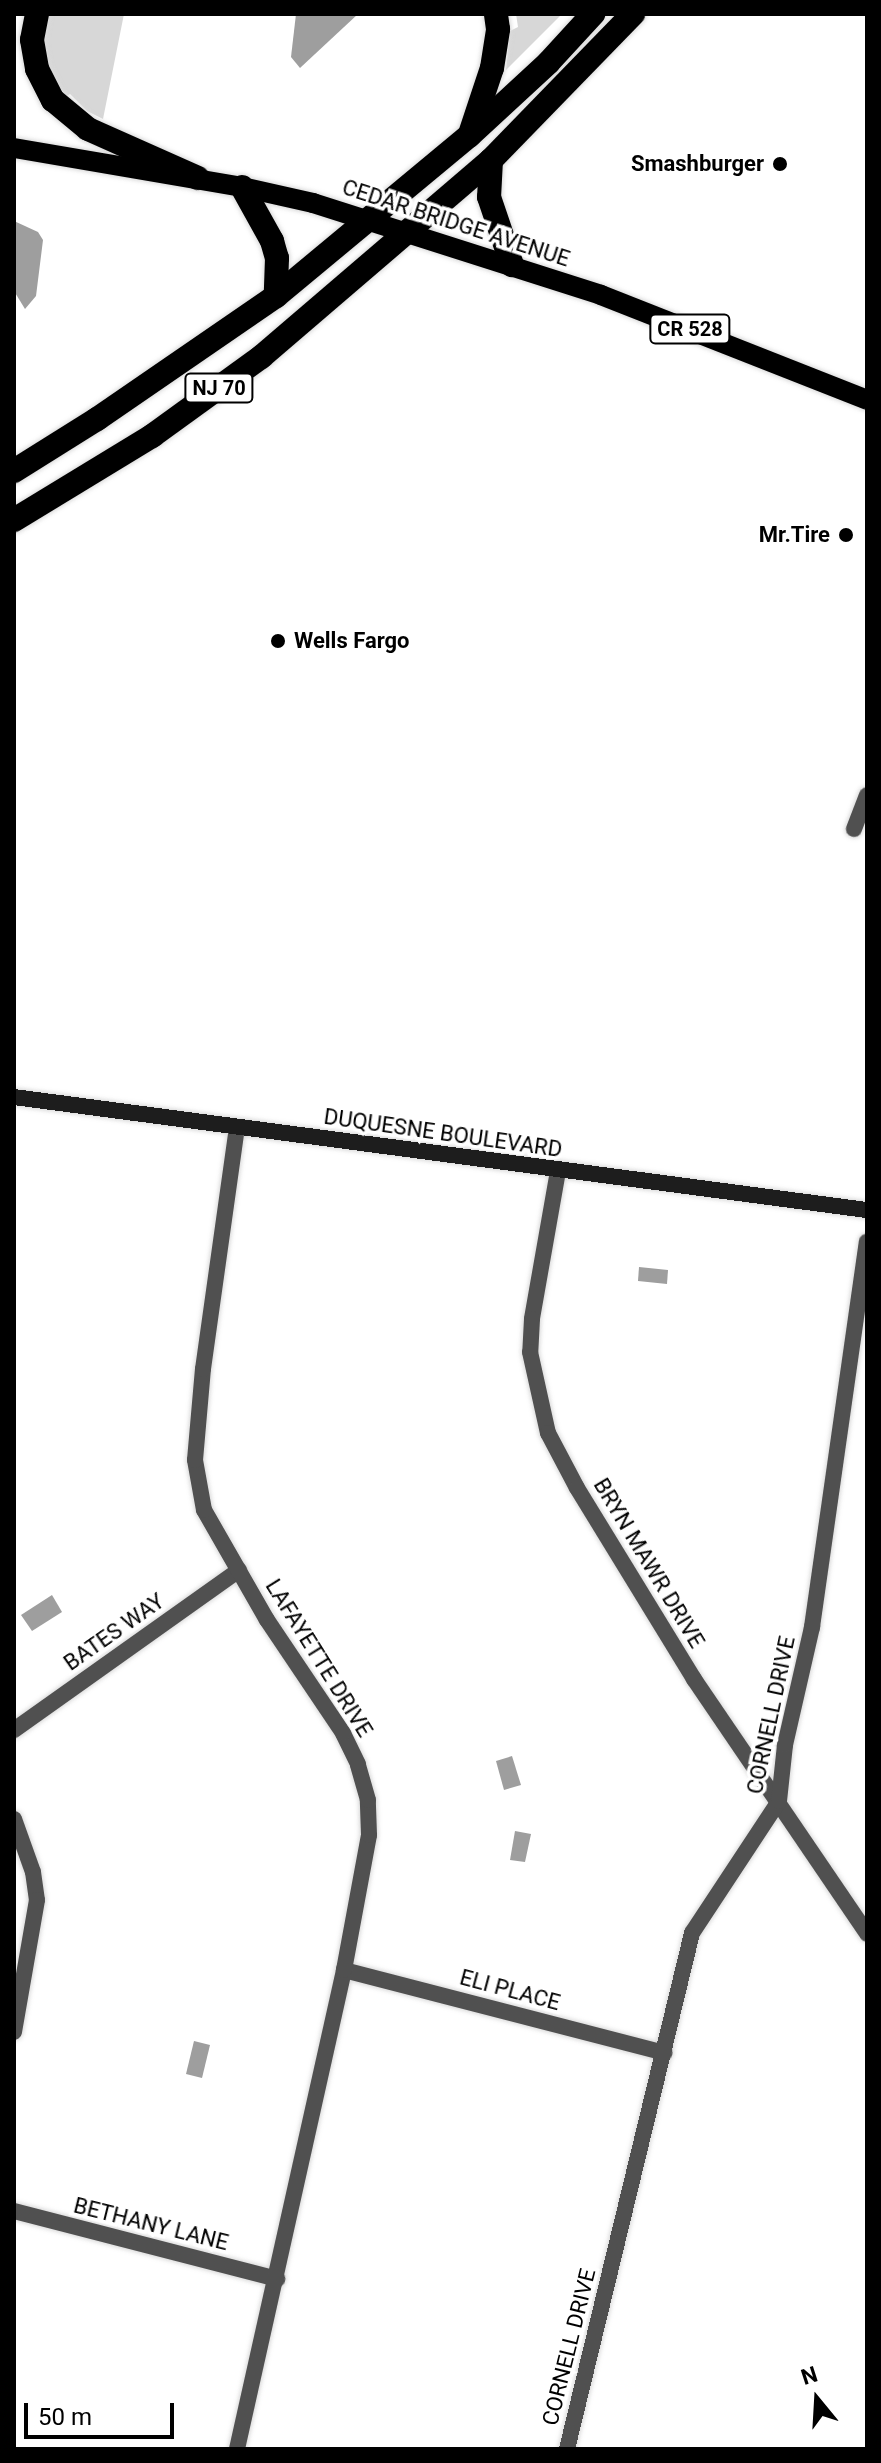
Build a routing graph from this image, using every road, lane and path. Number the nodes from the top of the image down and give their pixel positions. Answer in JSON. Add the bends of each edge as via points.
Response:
{"nodes":[{"id":1,"x":37,"y":14,"type":"edge"},
{"id":2,"x":496,"y":14,"type":"edge"},
{"id":3,"x":593,"y":14,"type":"edge"},
{"id":4,"x":633,"y":14,"type":"edge"},
{"id":5,"x":469,"y":136,"type":"junction"},
{"id":6,"x":14,"y":148,"type":"edge"},
{"id":7,"x":491,"y":160,"type":"junction"},
{"id":8,"x":198,"y":178,"type":"junction"},
{"id":9,"x":242,"y":187,"type":"junction"},
{"id":10,"x":367,"y":220,"type":"junction"},
{"id":11,"x":408,"y":233,"type":"junction"},
{"id":12,"x":512,"y":265,"type":"junction"},
{"id":13,"x":276,"y":296,"type":"junction"},
{"id":14,"x":867,"y":400,"type":"edge"},
{"id":15,"x":14,"y":471,"type":"edge"},
{"id":16,"x":14,"y":520,"type":"edge"},
{"id":17,"x":867,"y":795,"type":"edge"},
{"id":18,"x":854,"y":829,"type":"dead end"},
{"id":19,"x":14,"y":1097,"type":"edge"},
{"id":20,"x":237,"y":1128,"type":"junction"},
{"id":21,"x":558,"y":1171,"type":"junction"},
{"id":22,"x":867,"y":1210,"type":"edge"},
{"id":23,"x":867,"y":1242,"type":"edge"},
{"id":24,"x":239,"y":1570,"type":"junction"},
{"id":25,"x":14,"y":1730,"type":"edge"},
{"id":26,"x":779,"y":1801,"type":"junction"},
{"id":27,"x":14,"y":1819,"type":"edge"},
{"id":28,"x":867,"y":1934,"type":"edge"},
{"id":29,"x":14,"y":1948,"type":"edge"},
{"id":30,"x":31,"y":1952,"type":"junction"},
{"id":31,"x":344,"y":1970,"type":"junction"},
{"id":32,"x":14,"y":2032,"type":"edge"},
{"id":33,"x":664,"y":2053,"type":"junction"},
{"id":34,"x":14,"y":2211,"type":"edge"},
{"id":35,"x":277,"y":2279,"type":"junction"},
{"id":36,"x":237,"y":2449,"type":"edge"},
{"id":37,"x":567,"y":2449,"type":"edge"}],
"edges":[{"from":1,"to":8,"type":"highway","via":[[32,40],[37,69],[53,100],[88,129]]},
{"from":2,"to":5,"type":"highway","via":[[492,68]]},
{"from":3,"to":5,"type":"highway","number":"NJ 70"},
{"from":4,"to":7,"type":"highway","number":"NJ 70"},
{"from":5,"to":10,"type":"highway","number":"NJ 70"},
{"from":6,"to":8,"type":"main road","name":"CEDAR BRIDGE AVENUE","number":"CR 528"},
{"from":7,"to":11,"type":"highway","number":"NJ 70"},
{"from":7,"to":12,"type":"highway","via":[[489,197]]},
{"from":8,"to":9,"type":"main road","name":"CEDAR BRIDGE AVENUE","number":"CR 528"},
{"from":9,"to":10,"type":"main road","name":"CEDAR BRIDGE AVENUE","number":"CR 528"},
{"from":9,"to":13,"type":"highway","via":[[272,241]]},
{"from":10,"to":11,"type":"main road","name":"CEDAR BRIDGE AVENUE","number":"CR 528"},
{"from":10,"to":13,"type":"highway","number":"NJ 70"},
{"from":11,"to":12,"type":"main road","name":"CEDAR BRIDGE AVENUE","number":"CR 528"},
{"from":11,"to":16,"type":"highway","number":"NJ 70","via":[[249,366],[152,436]]},
{"from":12,"to":14,"type":"main road","name":"CEDAR BRIDGE AVENUE","number":"CR 528"},
{"from":13,"to":15,"type":"highway","number":"NJ 70"},
{"from":17,"to":18,"type":"street"},
{"from":19,"to":20,"type":"street","name":"DUQUESNE BOULEVARD"},
{"from":20,"to":21,"type":"street","name":"DUQUESNE BOULEVARD"},
{"from":20,"to":24,"type":"street","name":"LAFAYETTE DRIVE","via":[[195,1460],[204,1510]]},
{"from":21,"to":22,"type":"street","name":"DUQUESNE BOULEVARD"},
{"from":21,"to":26,"type":"street","name":"BRYN MAWR DRIVE","via":[[530,1352],[548,1433],[694,1679]]},
{"from":23,"to":26,"type":"street","name":"CORNELL DRIVE","via":[[812,1627],[785,1745]]},
{"from":24,"to":25,"type":"street","name":"BATES WAY"},
{"from":24,"to":31,"type":"street","name":"LAFAYETTE DRIVE","via":[[343,1733],[368,1800],[369,1835]]},
{"from":26,"to":28,"type":"street","name":"BRYN MAWR DRIVE"},
{"from":26,"to":33,"type":"street","name":"CORNELL DRIVE","via":[[692,1933]]},
{"from":27,"to":30,"type":"street","via":[[37,1900]]},
{"from":29,"to":30,"type":"street"},
{"from":30,"to":32,"type":"street"},
{"from":31,"to":33,"type":"street","name":"ELI PLACE"},
{"from":31,"to":35,"type":"street","name":"LAFAYETTE DRIVE"},
{"from":33,"to":37,"type":"street","name":"CORNELL DRIVE"},
{"from":34,"to":35,"type":"street","name":"BETHANY LANE"},
{"from":35,"to":36,"type":"street","name":"LAFAYETTE DRIVE"}]}
